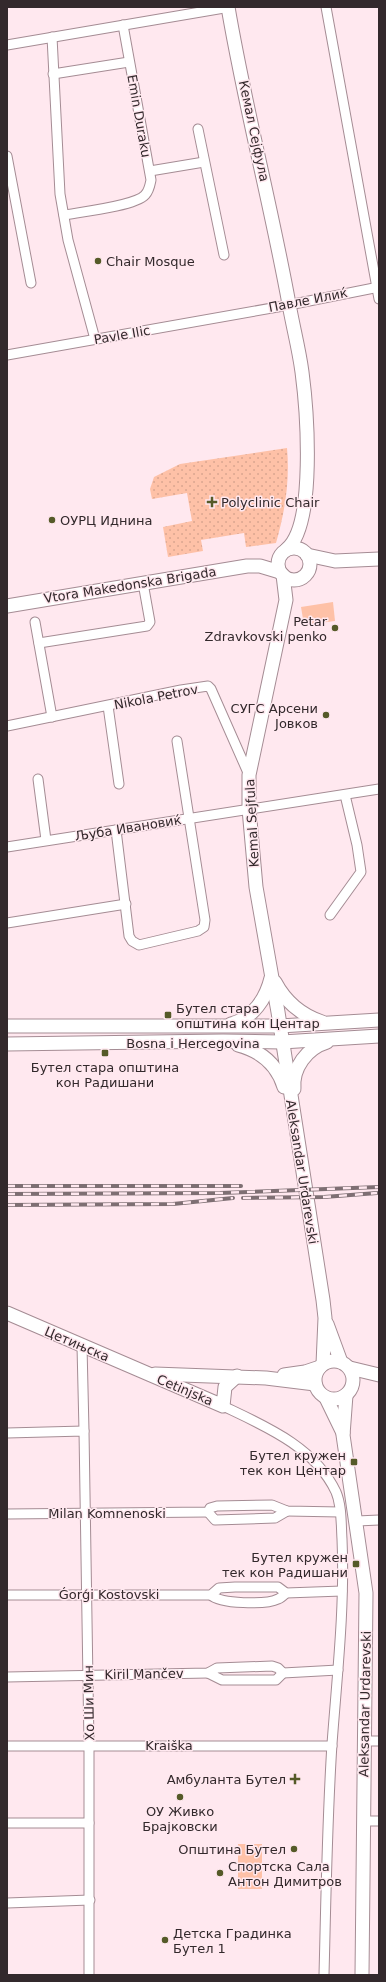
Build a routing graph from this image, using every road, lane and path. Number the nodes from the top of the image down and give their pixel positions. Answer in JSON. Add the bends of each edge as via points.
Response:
{"nodes":[{"id":1,"x":229,"y":7,"type":"edge"},
{"id":2,"x":326,"y":7,"type":"edge"},
{"id":3,"x":123,"y":25,"type":"junction"},
{"id":4,"x":52,"y":37,"type":"junction"},
{"id":5,"x":7,"y":45,"type":"edge"},
{"id":6,"x":129,"y":62,"type":"junction"},
{"id":7,"x":53,"y":74,"type":"junction"},
{"id":8,"x":198,"y":129,"type":"dead end"},
{"id":9,"x":7,"y":156,"type":"edge"},
{"id":10,"x":204,"y":162,"type":"junction"},
{"id":11,"x":150,"y":171,"type":"junction"},
{"id":12,"x":64,"y":215,"type":"junction"},
{"id":13,"x":224,"y":255,"type":"dead end"},
{"id":14,"x":31,"y":283,"type":"dead end"},
{"id":15,"x":378,"y":287,"type":"edge"},
{"id":16,"x":379,"y":299,"type":"edge"},
{"id":17,"x":289,"y":305,"type":"junction"},
{"id":18,"x":95,"y":339,"type":"junction"},
{"id":19,"x":7,"y":355,"type":"edge"},
{"id":20,"x":300,"y":531,"type":"junction"},
{"id":21,"x":284,"y":553,"type":"junction"},
{"id":22,"x":306,"y":554,"type":"junction"},
{"id":23,"x":379,"y":559,"type":"edge"},
{"id":24,"x":335,"y":561,"type":"junction"},
{"id":25,"x":254,"y":566,"type":"junction"},
{"id":26,"x":282,"y":574,"type":"junction"},
{"id":27,"x":302,"y":576,"type":"junction"},
{"id":28,"x":143,"y":583,"type":"junction"},
{"id":29,"x":286,"y":600,"type":"junction"},
{"id":30,"x":7,"y":606,"type":"edge"},
{"id":31,"x":35,"y":622,"type":"dead end"},
{"id":32,"x":39,"y":643,"type":"junction"},
{"id":33,"x":108,"y":706,"type":"junction"},
{"id":34,"x":52,"y":717,"type":"junction"},
{"id":35,"x":7,"y":726,"type":"edge"},
{"id":36,"x":177,"y":741,"type":"dead end"},
{"id":37,"x":249,"y":775,"type":"junction"},
{"id":38,"x":38,"y":779,"type":"dead end"},
{"id":39,"x":119,"y":784,"type":"dead end"},
{"id":40,"x":379,"y":789,"type":"edge"},
{"id":41,"x":345,"y":795,"type":"junction"},
{"id":42,"x":249,"y":809,"type":"junction"},
{"id":43,"x":188,"y":818,"type":"junction"},
{"id":44,"x":116,"y":830,"type":"junction"},
{"id":45,"x":46,"y":840,"type":"junction"},
{"id":46,"x":7,"y":847,"type":"edge"},
{"id":47,"x":126,"y":904,"type":"junction"},
{"id":48,"x":330,"y":915,"type":"dead end"},
{"id":49,"x":7,"y":923,"type":"edge"},
{"id":50,"x":272,"y":976,"type":"junction"},
{"id":51,"x":379,"y":1020,"type":"edge"},
{"id":52,"x":326,"y":1024,"type":"junction"},
{"id":53,"x":7,"y":1026,"type":"edge"},
{"id":54,"x":223,"y":1026,"type":"junction"},
{"id":55,"x":280,"y":1026,"type":"junction"},
{"id":56,"x":379,"y":1036,"type":"edge"},
{"id":57,"x":335,"y":1040,"type":"junction"},
{"id":58,"x":223,"y":1041,"type":"junction"},
{"id":59,"x":282,"y":1042,"type":"junction"},
{"id":60,"x":7,"y":1044,"type":"edge"},
{"id":61,"x":294,"y":1119,"type":"junction"},
{"id":62,"x":7,"y":1313,"type":"edge"},
{"id":63,"x":325,"y":1318,"type":"junction"},
{"id":64,"x":82,"y":1346,"type":"junction"},
{"id":65,"x":345,"y":1365,"type":"junction"},
{"id":66,"x":322,"y":1366,"type":"junction"},
{"id":67,"x":147,"y":1374,"type":"junction"},
{"id":68,"x":237,"y":1376,"type":"junction"},
{"id":69,"x":379,"y":1376,"type":"edge"},
{"id":70,"x":266,"y":1378,"type":"junction"},
{"id":71,"x":315,"y":1384,"type":"junction"},
{"id":72,"x":350,"y":1391,"type":"junction"},
{"id":73,"x":326,"y":1398,"type":"junction"},
{"id":74,"x":223,"y":1406,"type":"junction"},
{"id":75,"x":84,"y":1432,"type":"junction"},
{"id":76,"x":7,"y":1433,"type":"edge"},
{"id":77,"x":344,"y":1435,"type":"junction"},
{"id":78,"x":287,"y":1511,"type":"junction"},
{"id":79,"x":208,"y":1512,"type":"junction"},
{"id":80,"x":340,"y":1512,"type":"junction"},
{"id":81,"x":84,"y":1513,"type":"junction"},
{"id":82,"x":7,"y":1514,"type":"edge"},
{"id":83,"x":379,"y":1520,"type":"edge"},
{"id":84,"x":357,"y":1521,"type":"junction"},
{"id":85,"x":342,"y":1591,"type":"junction"},
{"id":86,"x":286,"y":1593,"type":"junction"},
{"id":87,"x":87,"y":1594,"type":"junction"},
{"id":88,"x":7,"y":1595,"type":"edge"},
{"id":89,"x":211,"y":1595,"type":"junction"},
{"id":90,"x":338,"y":1670,"type":"junction"},
{"id":91,"x":208,"y":1673,"type":"junction"},
{"id":92,"x":283,"y":1673,"type":"junction"},
{"id":93,"x":88,"y":1675,"type":"junction"},
{"id":94,"x":7,"y":1677,"type":"edge"},
{"id":95,"x":364,"y":1741,"type":"junction"},
{"id":96,"x":379,"y":1741,"type":"edge"},
{"id":97,"x":89,"y":1744,"type":"junction"},
{"id":98,"x":7,"y":1746,"type":"edge"},
{"id":99,"x":332,"y":1746,"type":"junction"},
{"id":100,"x":363,"y":1821,"type":"junction"},
{"id":101,"x":379,"y":1821,"type":"edge"},
{"id":102,"x":7,"y":1823,"type":"edge"},
{"id":103,"x":89,"y":1823,"type":"junction"},
{"id":104,"x":90,"y":1900,"type":"junction"},
{"id":105,"x":7,"y":1903,"type":"edge"},
{"id":106,"x":89,"y":1975,"type":"edge"},
{"id":107,"x":324,"y":1975,"type":"edge"},
{"id":108,"x":362,"y":1975,"type":"edge"}],
"edges":[{"from":1,"to":3,"type":"street"},
{"from":1,"to":17,"type":"street","name":"Кемал Сејфула"},
{"from":2,"to":15,"type":"street"},
{"from":3,"to":4,"type":"street"},
{"from":3,"to":6,"type":"street","name":"Emin Duraku"},
{"from":4,"to":5,"type":"street"},
{"from":4,"to":7,"type":"street"},
{"from":6,"to":7,"type":"street","name":"Emin Duraku"},
{"from":6,"to":11,"type":"street","name":"Emin Duraku"},
{"from":7,"to":12,"type":"street","via":[[60,194]]},
{"from":8,"to":10,"type":"street"},
{"from":9,"to":14,"type":"street"},
{"from":10,"to":11,"type":"street","name":"Emin Duraku"},
{"from":10,"to":13,"type":"street"},
{"from":11,"to":12,"type":"street","name":"Emin Duraku","via":[[150,188],[141,199]]},
{"from":12,"to":18,"type":"street","via":[[68,240]]},
{"from":15,"to":16,"type":"street"},
{"from":15,"to":17,"type":"street","name":"Павле Илиќ"},
{"from":17,"to":18,"type":"street","name":"Павле Илиќ"},
{"from":17,"to":20,"type":"street","via":[[302,372],[308,443]]},
{"from":18,"to":19,"type":"street","name":"Pavle Ilic"},
{"from":20,"to":21,"type":"street","via":[[295,542]]},
{"from":20,"to":22,"type":"street"},
{"from":21,"to":22,"type":"street","via":[[296,548]]},
{"from":21,"to":25,"type":"street","name":"Vtora Makedonska Brigada"},
{"from":21,"to":26,"type":"street","via":[[278,563]]},
{"from":22,"to":24,"type":"street"},
{"from":22,"to":27,"type":"street","via":[[309,564]]},
{"from":23,"to":24,"type":"street"},
{"from":24,"to":27,"type":"street"},
{"from":25,"to":26,"type":"street","name":"Vtora Makedonska Brigada"},
{"from":25,"to":28,"type":"street","name":"Vtora Makedonska Brigada"},
{"from":26,"to":27,"type":"street","via":[[291,579]]},
{"from":26,"to":29,"type":"street"},
{"from":27,"to":29,"type":"street"},
{"from":28,"to":30,"type":"street","name":"Vtora Makedonska Brigada"},
{"from":28,"to":32,"type":"street","via":[[150,622],[147,626]]},
{"from":29,"to":37,"type":"street","name":"Kemal Sejfula"},
{"from":31,"to":32,"type":"street"},
{"from":32,"to":34,"type":"street"},
{"from":33,"to":34,"type":"street","name":"Nikola Petrov"},
{"from":33,"to":37,"type":"street","name":"Nikola Petrov","via":[[208,686]]},
{"from":33,"to":39,"type":"street"},
{"from":34,"to":35,"type":"street","name":"Nikola Petrov"},
{"from":36,"to":43,"type":"street"},
{"from":37,"to":42,"type":"street","name":"Kemal Sejfula"},
{"from":38,"to":45,"type":"street"},
{"from":40,"to":41,"type":"street","name":"Љуба Ивановиќ"},
{"from":41,"to":42,"type":"street","name":"Љуба Ивановиќ"},
{"from":41,"to":48,"type":"street","via":[[361,872]]},
{"from":42,"to":43,"type":"street","name":"Љуба Ивановиќ"},
{"from":42,"to":50,"type":"street","name":"Kemal Sejfula","via":[[256,887]]},
{"from":43,"to":44,"type":"street","name":"Љуба Ивановиќ"},
{"from":43,"to":47,"type":"street","via":[[205,920],[204,927],[198,931],[138,945],[129,936]]},
{"from":44,"to":45,"type":"street","name":"Љуба Ивановиќ"},
{"from":44,"to":47,"type":"street"},
{"from":45,"to":46,"type":"street","name":"Љуба Ивановиќ"},
{"from":47,"to":49,"type":"street"},
{"from":50,"to":52,"type":"street","via":[[295,1007]]},
{"from":50,"to":54,"type":"street","via":[[257,1009],[247,1017]]},
{"from":50,"to":55,"type":"street","name":"Kemal Sejfula"},
{"from":51,"to":52,"type":"street","name":"Bosna i Hercegovina"},
{"from":52,"to":55,"type":"street","name":"Bosna i Hercegovina"},
{"from":53,"to":54,"type":"street","name":"Bosna i Hercegovina"},
{"from":54,"to":55,"type":"street","name":"Bosna i Hercegovina"},
{"from":55,"to":59,"type":"street","name":"Aleksandar Urdarevski"},
{"from":56,"to":57,"type":"street","name":"Bosna i Hercegovina"},
{"from":57,"to":59,"type":"street","name":"Bosna i Hercegovina"},
{"from":57,"to":61,"type":"street","via":[[313,1049],[298,1066],[293,1084]]},
{"from":58,"to":59,"type":"street","name":"Bosna i Hercegovina"},
{"from":58,"to":60,"type":"street","name":"Bosna i Hercegovina"},
{"from":58,"to":61,"type":"street","via":[[254,1051],[273,1065],[283,1083]]},
{"from":59,"to":61,"type":"street","name":"Aleksandar Urdarevski"},
{"from":61,"to":63,"type":"street","name":"Aleksandar Urdarevski"},
{"from":62,"to":64,"type":"street","name":"Цетињска"},
{"from":63,"to":65,"type":"street","name":"Aleksandar Urdarevski"},
{"from":63,"to":66,"type":"street","name":"Aleksandar Urdarevski"},
{"from":64,"to":67,"type":"street","name":"Цетињска"},
{"from":64,"to":75,"type":"street","name":"Хо Ши Мин"},
{"from":65,"to":66,"type":"street","via":[[329,1362]]},
{"from":65,"to":69,"type":"street"},
{"from":65,"to":72,"type":"street","via":[[354,1380]]},
{"from":66,"to":70,"type":"street","via":[[305,1372]]},
{"from":66,"to":71,"type":"street","via":[[315,1378]]},
{"from":67,"to":68,"type":"street"},
{"from":67,"to":74,"type":"street","name":"Cetinjska"},
{"from":68,"to":70,"type":"street"},
{"from":68,"to":74,"type":"street","via":[[225,1387]]},
{"from":69,"to":72,"type":"street"},
{"from":70,"to":71,"type":"street"},
{"from":71,"to":73,"type":"street","via":[[317,1390]]},
{"from":72,"to":73,"type":"street","via":[[336,1399]]},
{"from":72,"to":77,"type":"street","name":"Aleksandar Urdarevski"},
{"from":73,"to":77,"type":"street","name":"Aleksandar Urdarevski"},
{"from":74,"to":80,"type":"street","via":[[268,1428],[291,1442],[312,1460],[328,1477],[337,1494]]},
{"from":75,"to":76,"type":"street"},
{"from":75,"to":81,"type":"street","name":"Хо Ши Мин"},
{"from":77,"to":84,"type":"street","name":"Aleksandar Urdarevski"},
{"from":78,"to":79,"type":"street","name":"Milan Komnenoski","via":[[272,1504],[259,1504],[217,1506],[210,1508]]},
{"from":78,"to":79,"type":"street","name":"Milan Komnenoski","via":[[275,1518],[215,1520]]},
{"from":78,"to":80,"type":"street","name":"Milan Komnenoski"},
{"from":79,"to":81,"type":"street","name":"Milan Komnenoski"},
{"from":80,"to":85,"type":"street"},
{"from":81,"to":82,"type":"street","name":"Milan Komnenoski"},
{"from":81,"to":87,"type":"street","name":"Хо Ши Мин"},
{"from":83,"to":84,"type":"street"},
{"from":84,"to":95,"type":"street","name":"Aleksandar Urdarevski","via":[[366,1594]]},
{"from":85,"to":86,"type":"street","name":"Ǵorǵi Kostovski"},
{"from":85,"to":90,"type":"street"},
{"from":86,"to":89,"type":"street","name":"Ǵorǵi Kostovski","via":[[278,1599],[254,1602],[221,1601]]},
{"from":86,"to":89,"type":"street","name":"Ǵorǵi Kostovski","via":[[278,1587],[235,1587],[219,1588]]},
{"from":87,"to":88,"type":"street","name":"Ǵorǵi Kostovski"},
{"from":87,"to":89,"type":"street","name":"Ǵorǵi Kostovski"},
{"from":87,"to":93,"type":"street","name":"Хо Ши Мин"},
{"from":90,"to":92,"type":"street","name":"Kiril Mančev"},
{"from":90,"to":99,"type":"street"},
{"from":91,"to":92,"type":"street","name":"Kiril Mančev","via":[[217,1668],[272,1666]]},
{"from":91,"to":92,"type":"street","name":"Kiril Mančev","via":[[222,1680],[276,1680]]},
{"from":91,"to":93,"type":"street","name":"Kiril Mančev"},
{"from":93,"to":94,"type":"street","name":"Kiril Mančev"},
{"from":93,"to":97,"type":"street","name":"Хо Ши Мин"},
{"from":95,"to":96,"type":"street"},
{"from":95,"to":100,"type":"street","name":"Aleksandar Urdarevski"},
{"from":97,"to":98,"type":"street","name":"Kraiška"},
{"from":97,"to":99,"type":"street","name":"Kraiška"},
{"from":97,"to":103,"type":"street","name":"Хо Ши Мин"},
{"from":99,"to":107,"type":"street"},
{"from":100,"to":101,"type":"street"},
{"from":100,"to":108,"type":"street","name":"Aleksandar Urdarevski"},
{"from":102,"to":103,"type":"street"},
{"from":103,"to":104,"type":"street","name":"Хо Ши Мин"},
{"from":104,"to":105,"type":"street"},
{"from":104,"to":106,"type":"street","name":"Хо Ши Мин"}]}
